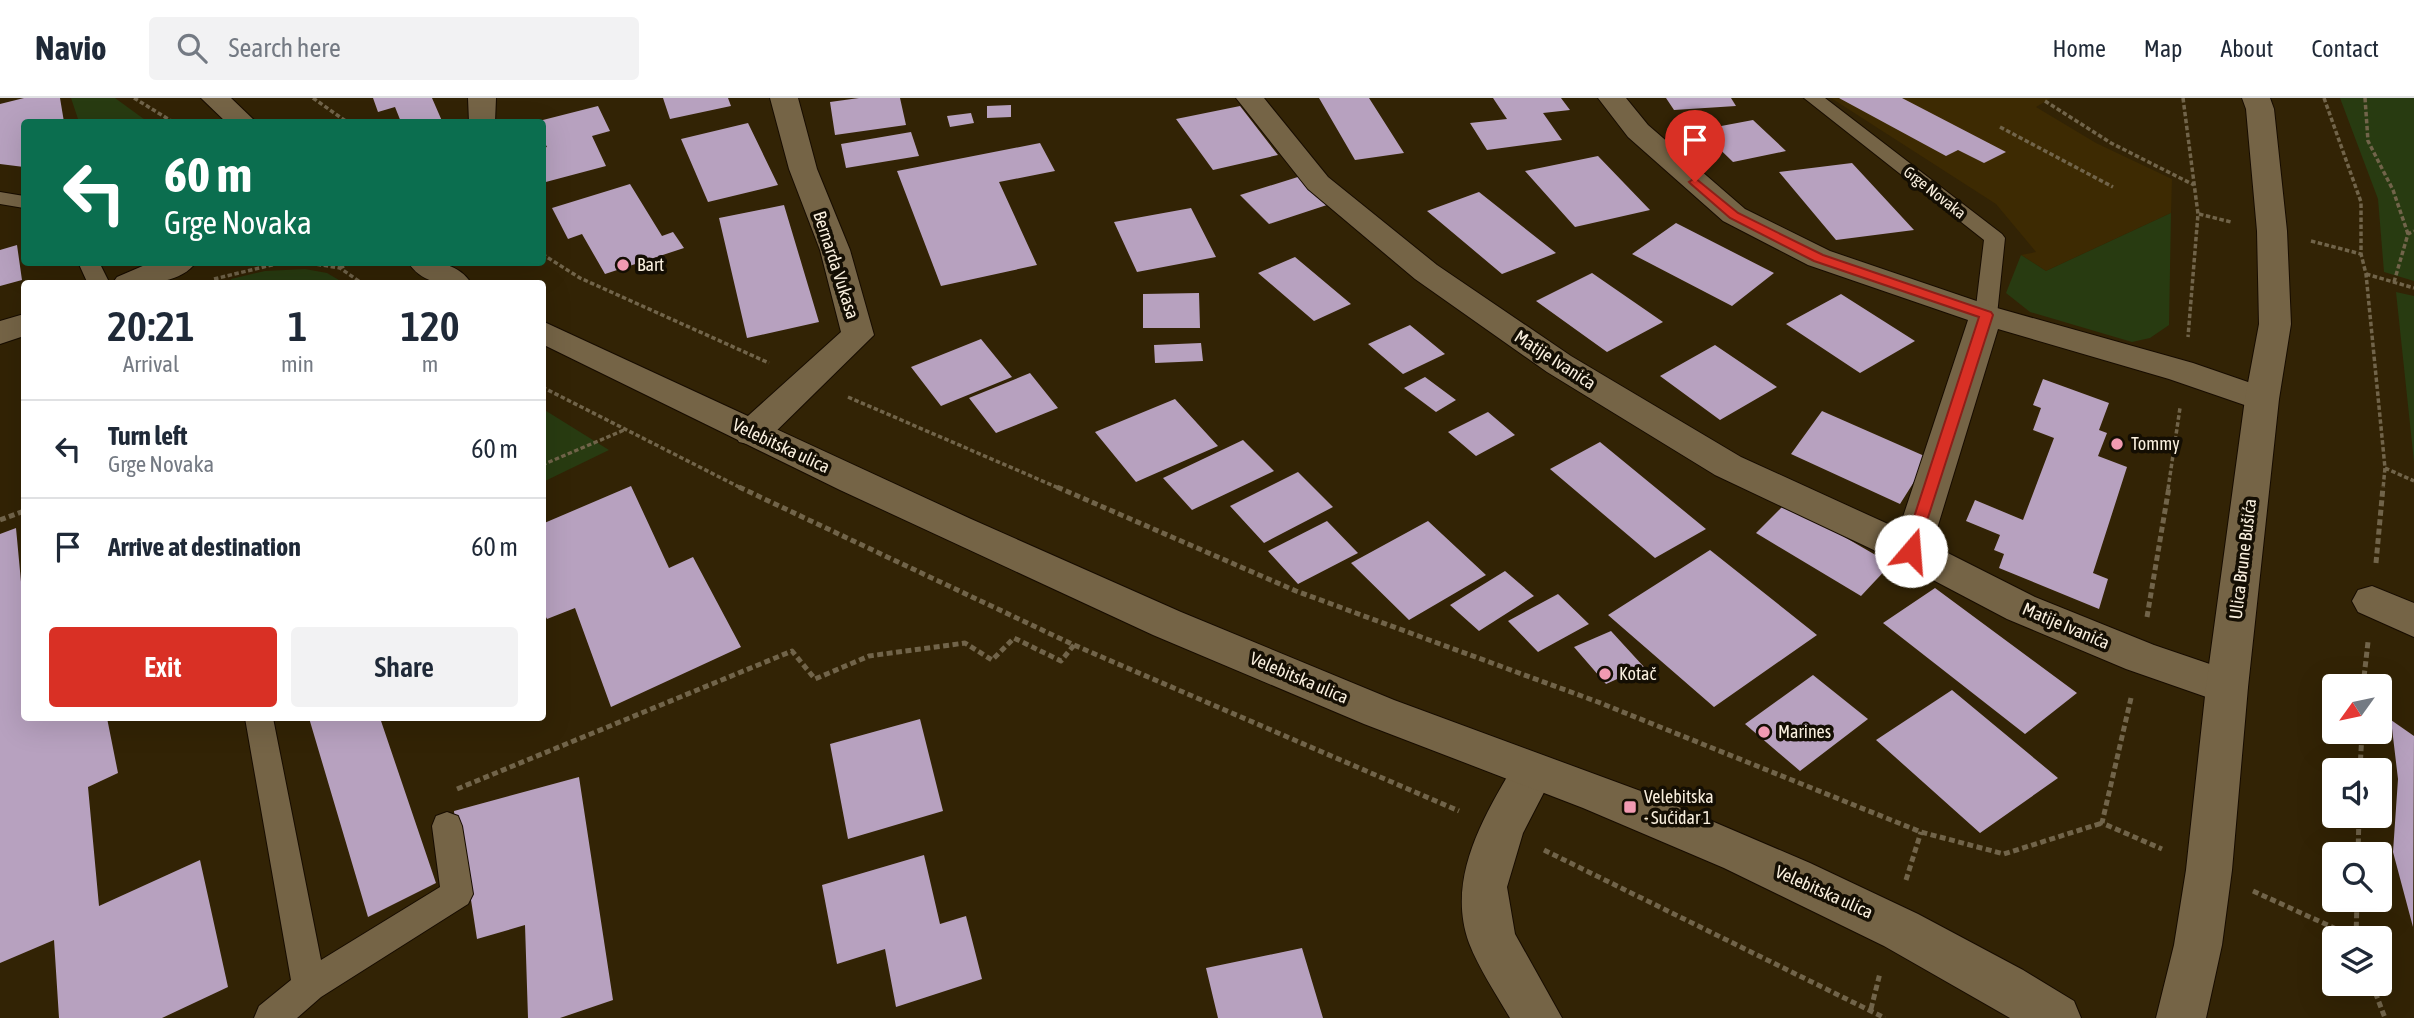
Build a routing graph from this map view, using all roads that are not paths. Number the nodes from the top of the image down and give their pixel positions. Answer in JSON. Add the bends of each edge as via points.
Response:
{"nodes":[{"id":1,"x":215,"y":98,"type":"edge"},
{"id":2,"x":482,"y":98,"type":"edge"},
{"id":3,"x":784,"y":98,"type":"edge"},
{"id":4,"x":1250,"y":98,"type":"edge"},
{"id":5,"x":1612,"y":98,"type":"edge"},
{"id":6,"x":1813,"y":98,"type":"edge"},
{"id":7,"x":2256,"y":98,"type":"edge"},
{"id":8,"x":239,"y":119,"type":"edge"},
{"id":9,"x":482,"y":119,"type":"edge"},
{"id":10,"x":0,"y":198,"type":"edge"},
{"id":11,"x":21,"y":202,"type":"edge"},
{"id":12,"x":171,"y":266,"type":"edge"},
{"id":13,"x":429,"y":266,"type":"edge"},
{"id":14,"x":138,"y":280,"type":"edge"},
{"id":15,"x":450,"y":280,"type":"edge"},
{"id":16,"x":1986,"y":315,"type":"junction"},
{"id":17,"x":21,"y":325,"type":"edge"},
{"id":18,"x":0,"y":333,"type":"edge"},
{"id":19,"x":546,"y":333,"type":"edge"},
{"id":20,"x":2262,"y":399,"type":"junction"},
{"id":21,"x":752,"y":433,"type":"junction"},
{"id":22,"x":1911,"y":551,"type":"junction"},
{"id":23,"x":2372,"y":601,"type":"road end"},
{"id":24,"x":2414,"y":621,"type":"edge"},
{"id":25,"x":2227,"y":687,"type":"junction"},
{"id":26,"x":260,"y":721,"type":"edge"},
{"id":27,"x":1533,"y":771,"type":"junction"},
{"id":28,"x":447,"y":826,"type":"road end"},
{"id":29,"x":309,"y":986,"type":"junction"},
{"id":30,"x":271,"y":1018,"type":"edge"},
{"id":31,"x":1537,"y":1018,"type":"edge"},
{"id":32,"x":2056,"y":1018,"type":"edge"},
{"id":33,"x":2181,"y":1018,"type":"edge"}],
"edges":[{"from":1,"to":8,"type":"street"},
{"from":2,"to":9,"type":"street"},
{"from":3,"to":21,"type":"street","name":"Bernarda Vukasa","via":[[858,335]]},
{"from":4,"to":22,"type":"street","name":"Matije Ivanića","via":[[1318,183],[1426,272],[1559,364],[1728,466]]},
{"from":5,"to":16,"type":"street","via":[[1637,131],[1734,215],[1819,258]]},
{"from":6,"to":16,"type":"lane","name":"Grge Novaka","via":[[1995,238]]},
{"from":7,"to":20,"type":"street","name":"Ulica Brune Bušića","via":[[2272,231],[2275,324]]},
{"from":10,"to":11,"type":"lane"},
{"from":12,"to":14,"type":"street"},
{"from":13,"to":15,"type":"street"},
{"from":16,"to":20,"type":"street"},
{"from":16,"to":22,"type":"street"},
{"from":17,"to":18,"type":"street"},
{"from":19,"to":21,"type":"street","name":"Velebitska ulica"},
{"from":20,"to":25,"type":"street","name":"Ulica Brune Bušića"},
{"from":21,"to":27,"type":"street","name":"Velebitska ulica","via":[[1178,628]]},
{"from":22,"to":25,"type":"street","name":"Matije Ivanića","via":[[2021,608]]},
{"from":23,"to":24,"type":"street"},
{"from":25,"to":33,"type":"street","name":"Ulica Brune Bušića","via":[[2198,945]]},
{"from":26,"to":29,"type":"lane"},
{"from":27,"to":31,"type":"street","via":[[1501,829],[1484,887],[1492,940]]},
{"from":27,"to":32,"type":"street","name":"Velebitska ulica","via":[[1630,807],[1850,902]]},
{"from":28,"to":29,"type":"lane","via":[[457,894]]},
{"from":29,"to":30,"type":"lane"}]}
